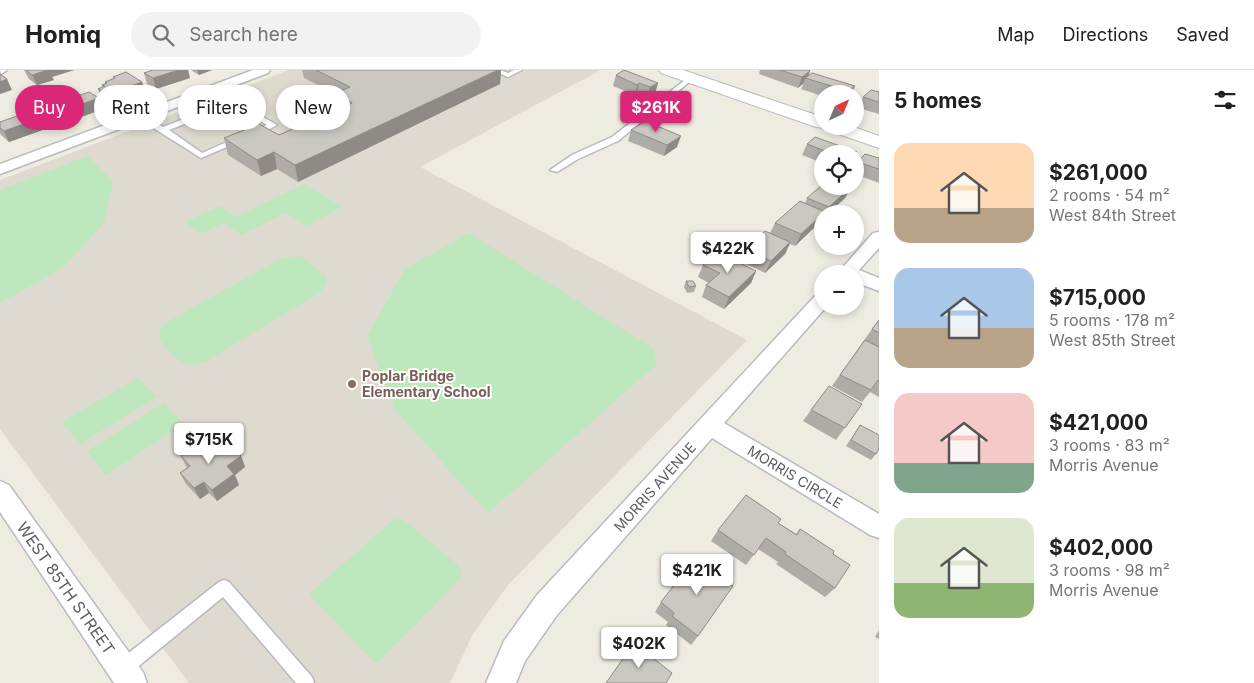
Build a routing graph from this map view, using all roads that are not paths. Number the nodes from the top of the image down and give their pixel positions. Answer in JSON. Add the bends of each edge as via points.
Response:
{"nodes":[{"id":1,"x":264,"y":70,"type":"edge"},
{"id":2,"x":494,"y":70,"type":"edge"},
{"id":3,"x":519,"y":70,"type":"edge"},
{"id":4,"x":667,"y":70,"type":"edge"},
{"id":5,"x":691,"y":78,"type":"junction"},
{"id":6,"x":224,"y":85,"type":"edge"},
{"id":7,"x":814,"y":120,"type":"edge"},
{"id":8,"x":266,"y":122,"type":"edge"},
{"id":9,"x":266,"y":129,"type":"edge"},
{"id":10,"x":105,"y":130,"type":"edge"},
{"id":11,"x":163,"y":130,"type":"edge"},
{"id":12,"x":263,"y":130,"type":"edge"},
{"id":13,"x":859,"y":135,"type":"edge"},
{"id":14,"x":879,"y":142,"type":"edge"},
{"id":15,"x":0,"y":169,"type":"edge"},
{"id":16,"x":554,"y":170,"type":"dead end"},
{"id":17,"x":879,"y":236,"type":"edge"},
{"id":18,"x":857,"y":265,"type":"edge"},
{"id":19,"x":864,"y":279,"type":"edge"},
{"id":20,"x":879,"y":285,"type":"edge"},
{"id":21,"x":814,"y":309,"type":"edge"},
{"id":22,"x":710,"y":426,"type":"junction"},
{"id":23,"x":0,"y":492,"type":"edge"},
{"id":24,"x":879,"y":528,"type":"edge"},
{"id":25,"x":127,"y":676,"type":"edge"},
{"id":26,"x":306,"y":683,"type":"edge"},
{"id":27,"x":500,"y":683,"type":"edge"}],
"edges":[{"from":1,"to":6,"type":"street"},
{"from":2,"to":3,"type":"lane","via":[[508,75]]},
{"from":4,"to":5,"type":"street"},
{"from":5,"to":7,"type":"street"},
{"from":5,"to":16,"type":"lane","via":[[615,139]]},
{"from":8,"to":9,"type":"lane","via":[[273,126]]},
{"from":10,"to":15,"type":"street"},
{"from":11,"to":12,"type":"lane","via":[[201,156]]},
{"from":13,"to":14,"type":"street"},
{"from":17,"to":18,"type":"street"},
{"from":19,"to":20,"type":"street"},
{"from":21,"to":22,"type":"street","name":"MORRIS AVENUE"},
{"from":22,"to":24,"type":"street","name":"MORRIS CIRCLE"},
{"from":22,"to":27,"type":"street","name":"MORRIS AVENUE","via":[[547,605],[514,651]]},
{"from":23,"to":25,"type":"street","name":"WEST 85TH STREET"},
{"from":25,"to":26,"type":"lane","via":[[224,587]]}]}
